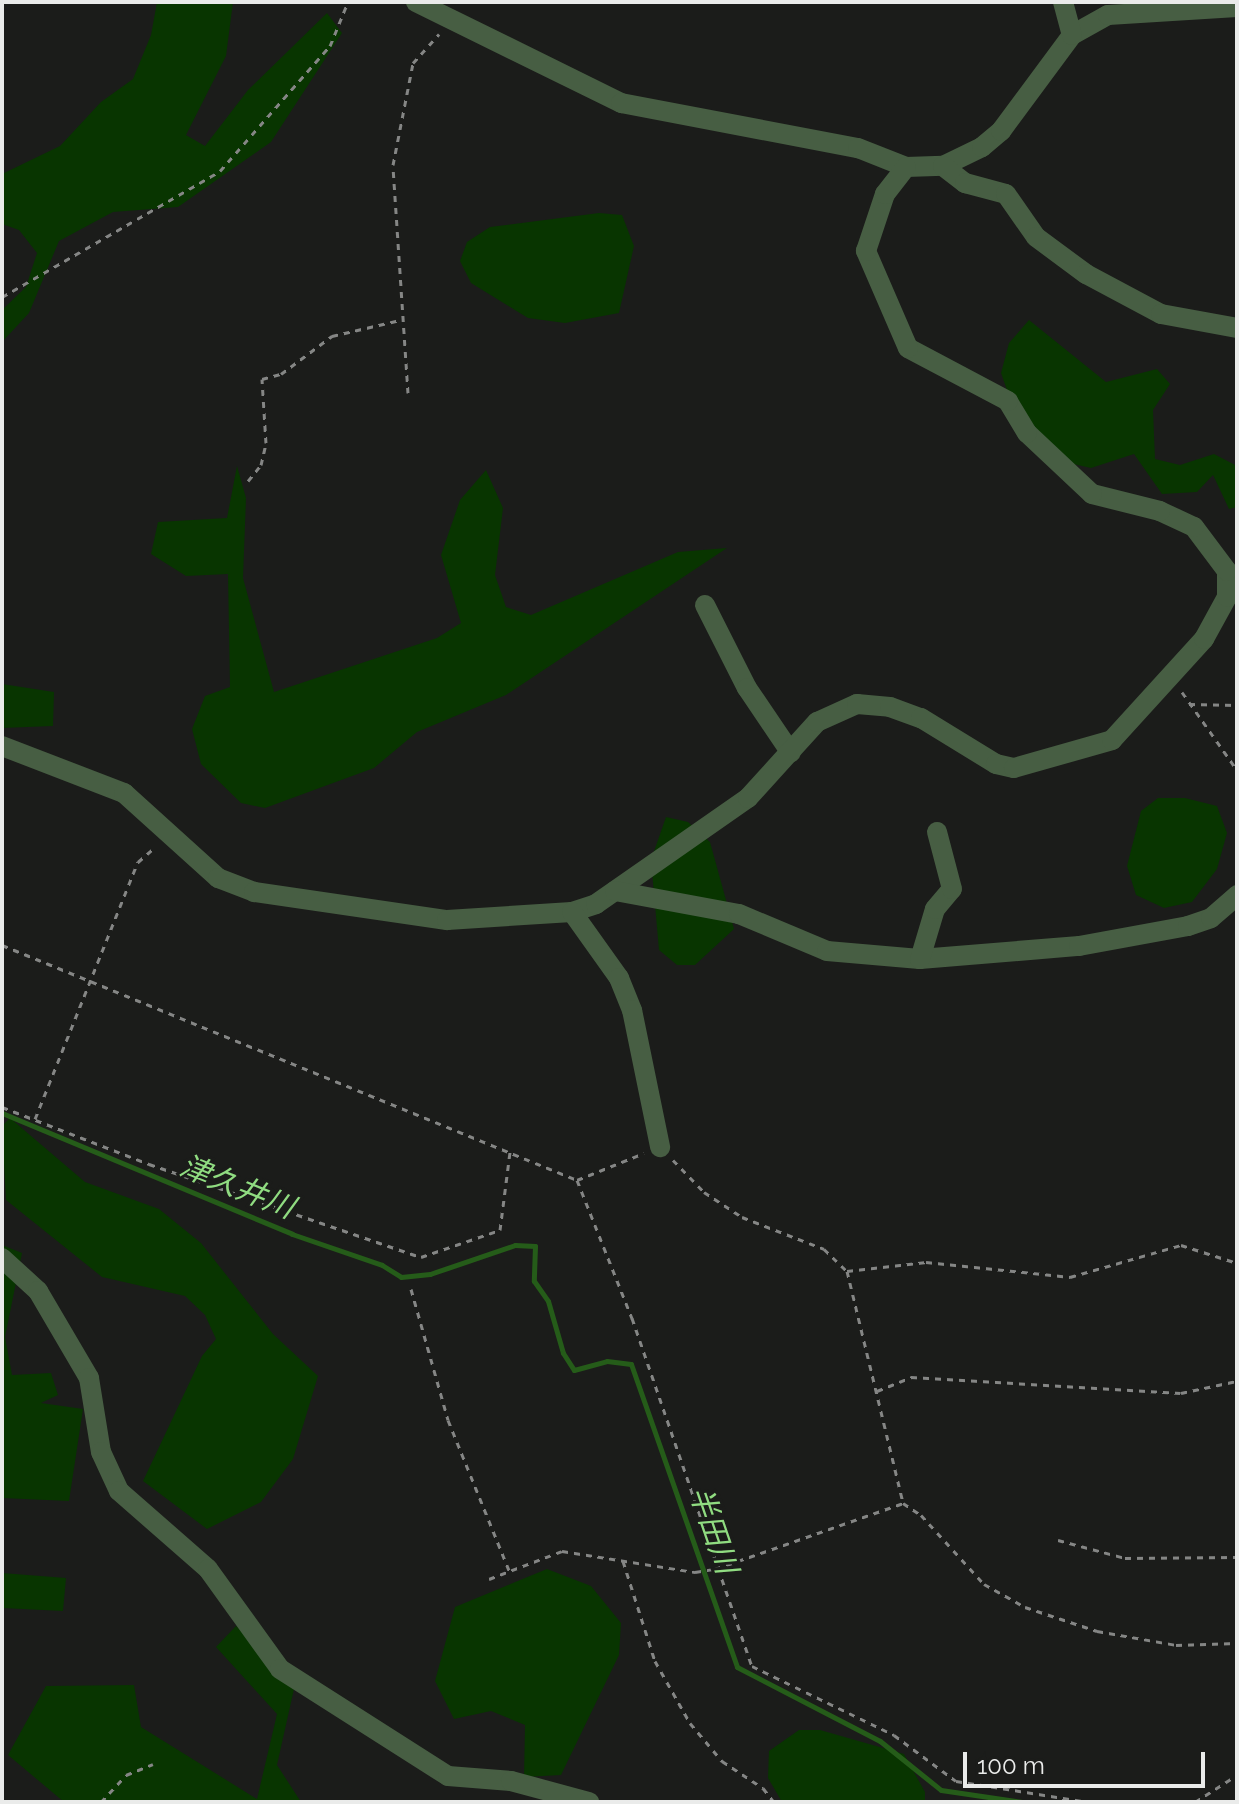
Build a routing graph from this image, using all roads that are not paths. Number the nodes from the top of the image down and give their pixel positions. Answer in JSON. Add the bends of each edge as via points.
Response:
{"nodes":[{"id":1,"x":416,"y":2,"type":"edge"},
{"id":2,"x":1063,"y":2,"type":"edge"},
{"id":3,"x":1237,"y":7,"type":"edge"},
{"id":4,"x":1072,"y":35,"type":"junction"},
{"id":5,"x":943,"y":166,"type":"junction"},
{"id":6,"x":906,"y":167,"type":"junction"},
{"id":7,"x":1237,"y":328,"type":"edge"},
{"id":8,"x":705,"y":605,"type":"dead end"},
{"id":9,"x":2,"y":746,"type":"edge"},
{"id":10,"x":791,"y":753,"type":"junction"},
{"id":11,"x":937,"y":832,"type":"dead end"},
{"id":12,"x":615,"y":891,"type":"junction"},
{"id":13,"x":1237,"y":895,"type":"edge"},
{"id":14,"x":572,"y":912,"type":"junction"},
{"id":15,"x":920,"y":959,"type":"junction"},
{"id":16,"x":660,"y":1147,"type":"road end"},
{"id":17,"x":2,"y":1258,"type":"edge"},
{"id":18,"x":589,"y":1802,"type":"edge"}],
"edges":[{"from":1,"to":6,"type":"street","via":[[621,103],[858,148]]},
{"from":2,"to":4,"type":"street"},
{"from":3,"to":4,"type":"street","via":[[1108,15]]},
{"from":4,"to":5,"type":"street","via":[[1001,131]]},
{"from":5,"to":6,"type":"street"},
{"from":5,"to":7,"type":"street","via":[[965,183],[1006,194],[1036,237],[1086,274],[1161,314]]},
{"from":6,"to":10,"type":"street","via":[[885,194],[866,251],[908,348],[1000,395],[1052,460],[1092,494],[1160,511],[1194,527],[1227,571],[1230,586],[1217,619],[1173,678],[1112,740],[1032,766],[996,764],[921,718],[868,705],[836,710],[817,722]]},
{"from":8,"to":10,"type":"street","via":[[747,688]]},
{"from":9,"to":14,"type":"street","via":[[124,793],[218,878],[254,892],[447,920]]},
{"from":10,"to":12,"type":"street","via":[[748,798]]},
{"from":11,"to":15,"type":"street","via":[[952,889],[935,909]]},
{"from":12,"to":14,"type":"street"},
{"from":12,"to":15,"type":"street","via":[[739,914],[827,951]]},
{"from":13,"to":15,"type":"street","via":[[1211,918],[1188,926],[1079,946]]},
{"from":14,"to":16,"type":"street","via":[[619,978],[632,1010]]},
{"from":17,"to":18,"type":"street","via":[[38,1291],[89,1378],[101,1452],[119,1491],[208,1569],[280,1669],[448,1776],[511,1781]]}]}
